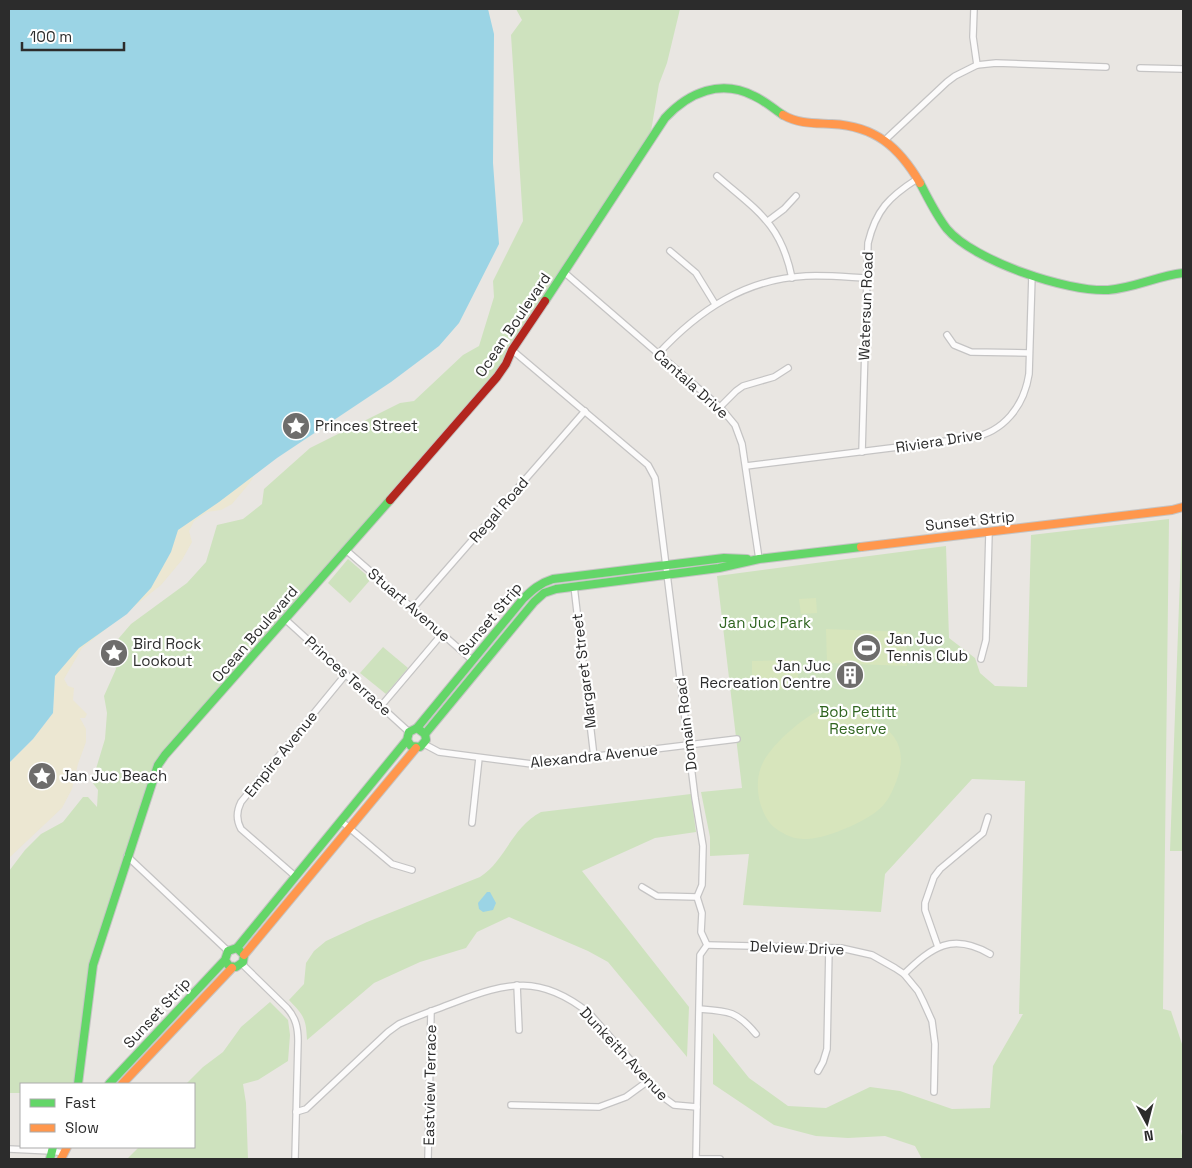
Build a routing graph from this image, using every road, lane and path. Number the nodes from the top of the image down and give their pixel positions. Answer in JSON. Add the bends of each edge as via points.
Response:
{"nodes":[{"id":1,"x":974,"y":9,"type":"edge"},
{"id":2,"x":978,"y":65,"type":"junction"},
{"id":3,"x":1106,"y":67,"type":"dead end"},
{"id":4,"x":1140,"y":68,"type":"dead end"},
{"id":5,"x":1183,"y":69,"type":"edge"},
{"id":6,"x":885,"y":140,"type":"junction"},
{"id":7,"x":717,"y":176,"type":"dead end"},
{"id":8,"x":917,"y":179,"type":"junction"},
{"id":9,"x":796,"y":196,"type":"dead end"},
{"id":10,"x":768,"y":221,"type":"junction"},
{"id":11,"x":670,"y":250,"type":"dead end"},
{"id":12,"x":565,"y":273,"type":"junction"},
{"id":13,"x":1183,"y":273,"type":"edge"},
{"id":14,"x":1032,"y":275,"type":"junction"},
{"id":15,"x":792,"y":278,"type":"junction"},
{"id":16,"x":867,"y":278,"type":"junction"},
{"id":17,"x":716,"y":304,"type":"junction"},
{"id":18,"x":947,"y":335,"type":"dead end"},
{"id":19,"x":512,"y":350,"type":"junction"},
{"id":20,"x":1029,"y":353,"type":"junction"},
{"id":21,"x":658,"y":354,"type":"junction"},
{"id":22,"x":788,"y":368,"type":"dead end"},
{"id":23,"x":720,"y":407,"type":"junction"},
{"id":24,"x":585,"y":411,"type":"junction"},
{"id":25,"x":862,"y":452,"type":"junction"},
{"id":26,"x":746,"y":466,"type":"junction"},
{"id":27,"x":1183,"y":507,"type":"edge"},
{"id":28,"x":989,"y":533,"type":"junction"},
{"id":29,"x":346,"y":550,"type":"junction"},
{"id":30,"x":759,"y":560,"type":"junction"},
{"id":31,"x":666,"y":564,"type":"junction"},
{"id":32,"x":668,"y":575,"type":"junction"},
{"id":33,"x":574,"y":586,"type":"junction"},
{"id":34,"x":413,"y":608,"type":"junction"},
{"id":35,"x":286,"y":620,"type":"junction"},
{"id":36,"x":442,"y":634,"type":"junction"},
{"id":37,"x":981,"y":658,"type":"dead end"},
{"id":38,"x":472,"y":660,"type":"junction"},
{"id":39,"x":346,"y":674,"type":"junction"},
{"id":40,"x":381,"y":706,"type":"junction"},
{"id":41,"x":413,"y":730,"type":"junction"},
{"id":42,"x":426,"y":734,"type":"junction"},
{"id":43,"x":737,"y":739,"type":"dead end"},
{"id":44,"x":407,"y":740,"type":"junction"},
{"id":45,"x":424,"y":744,"type":"junction"},
{"id":46,"x":688,"y":745,"type":"junction"},
{"id":47,"x":416,"y":748,"type":"junction"},
{"id":48,"x":594,"y":756,"type":"junction"},
{"id":49,"x":479,"y":758,"type":"junction"},
{"id":50,"x":988,"y":817,"type":"dead end"},
{"id":51,"x":341,"y":821,"type":"junction"},
{"id":52,"x":472,"y":823,"type":"dead end"},
{"id":53,"x":349,"y":828,"type":"junction"},
{"id":54,"x":128,"y":856,"type":"junction"},
{"id":55,"x":412,"y":870,"type":"dead end"},
{"id":56,"x":295,"y":876,"type":"junction"},
{"id":57,"x":642,"y":887,"type":"dead end"},
{"id":58,"x":697,"y":897,"type":"junction"},
{"id":59,"x":707,"y":946,"type":"junction"},
{"id":60,"x":938,"y":947,"type":"junction"},
{"id":61,"x":237,"y":948,"type":"junction"},
{"id":62,"x":829,"y":948,"type":"junction"},
{"id":63,"x":228,"y":951,"type":"junction"},
{"id":64,"x":990,"y":954,"type":"dead end"},
{"id":65,"x":244,"y":955,"type":"junction"},
{"id":66,"x":225,"y":960,"type":"junction"},
{"id":67,"x":242,"y":964,"type":"junction"},
{"id":68,"x":232,"y":968,"type":"junction"},
{"id":69,"x":904,"y":974,"type":"junction"},
{"id":70,"x":517,"y":985,"type":"junction"},
{"id":71,"x":700,"y":1009,"type":"junction"},
{"id":72,"x":431,"y":1011,"type":"junction"},
{"id":73,"x":518,"y":1030,"type":"dead end"},
{"id":74,"x":756,"y":1034,"type":"dead end"},
{"id":75,"x":818,"y":1071,"type":"dead end"},
{"id":76,"x":648,"y":1081,"type":"junction"},
{"id":77,"x":80,"y":1082,"type":"edge"},
{"id":78,"x":110,"y":1083,"type":"edge"},
{"id":79,"x":123,"y":1083,"type":"edge"},
{"id":80,"x":934,"y":1092,"type":"dead end"},
{"id":81,"x":511,"y":1105,"type":"dead end"},
{"id":82,"x":697,"y":1107,"type":"junction"},
{"id":83,"x":296,"y":1112,"type":"junction"},
{"id":84,"x":9,"y":1149,"type":"edge"},
{"id":85,"x":51,"y":1152,"type":"edge"},
{"id":86,"x":64,"y":1153,"type":"edge"},
{"id":87,"x":295,"y":1159,"type":"edge"},
{"id":88,"x":428,"y":1159,"type":"edge"},
{"id":89,"x":696,"y":1159,"type":"edge"},
{"id":90,"x":720,"y":1159,"type":"edge"}],
"edges":[{"from":1,"to":2,"type":"street","via":[[973,37]]},
{"from":2,"to":3,"type":"street"},
{"from":2,"to":6,"type":"street","via":[[947,82]]},
{"from":4,"to":5,"type":"street"},
{"from":6,"to":8,"type":"street","name":"Ocean Boulevard"},
{"from":6,"to":12,"type":"street","name":"Ocean Boulevard","via":[[846,124],[812,124],[792,119],[756,96],[740,90],[721,87],[695,93],[676,105],[665,118]]},
{"from":7,"to":10,"type":"street"},
{"from":8,"to":14,"type":"street","name":"Ocean Boulevard","via":[[952,233],[976,250]]},
{"from":8,"to":16,"type":"street","name":"Watersun Road","via":[[882,207],[868,243]]},
{"from":9,"to":10,"type":"street"},
{"from":10,"to":15,"type":"street","via":[[783,247]]},
{"from":11,"to":17,"type":"street","via":[[696,272]]},
{"from":12,"to":19,"type":"street","name":"Ocean Boulevard"},
{"from":12,"to":21,"type":"street","name":"Cantala Drive"},
{"from":13,"to":14,"type":"street","name":"Ocean Boulevard","via":[[1127,287],[1101,289],[1070,287]]},
{"from":14,"to":20,"type":"street","name":"Riviera Drive"},
{"from":15,"to":16,"type":"street"},
{"from":15,"to":17,"type":"street","via":[[752,287]]},
{"from":16,"to":25,"type":"street","name":"Watersun Road"},
{"from":17,"to":21,"type":"street","via":[[689,323]]},
{"from":18,"to":20,"type":"street","via":[[954,345],[971,352]]},
{"from":19,"to":24,"type":"street","name":"Domain Road"},
{"from":19,"to":29,"type":"street","name":"Ocean Boulevard","via":[[497,377]]},
{"from":20,"to":25,"type":"street","name":"Riviera Drive","via":[[1028,382],[1019,404],[1009,419],[989,434]]},
{"from":21,"to":23,"type":"street","name":"Cantala Drive"},
{"from":22,"to":23,"type":"street","via":[[774,377],[743,386]]},
{"from":23,"to":26,"type":"street","name":"Cantala Drive","via":[[739,434]]},
{"from":24,"to":31,"type":"street","name":"Domain Road","via":[[648,465],[654,474]]},
{"from":24,"to":34,"type":"street","name":"Regal Road"},
{"from":25,"to":26,"type":"street","name":"Riviera Drive"},
{"from":26,"to":30,"type":"street","name":"Cantala Drive"},
{"from":27,"to":28,"type":"street","name":"Sunset Strip"},
{"from":28,"to":30,"type":"street","name":"Sunset Strip"},
{"from":28,"to":37,"type":"street","via":[[986,640]]},
{"from":29,"to":34,"type":"street","name":"Stuart Avenue"},
{"from":29,"to":35,"type":"street","name":"Ocean Boulevard"},
{"from":30,"to":31,"type":"street","name":"Sunset Strip","via":[[724,558]]},
{"from":30,"to":32,"type":"street","name":"Sunset Strip"},
{"from":31,"to":32,"type":"street","name":"Domain Road"},
{"from":31,"to":38,"type":"street","name":"Sunset Strip","via":[[542,583],[530,591]]},
{"from":32,"to":33,"type":"street","name":"Sunset Strip"},
{"from":32,"to":46,"type":"street","name":"Domain Road"},
{"from":33,"to":42,"type":"street","name":"Sunset Strip","via":[[549,591],[539,597]]},
{"from":33,"to":48,"type":"street","name":"Margaret Street"},
{"from":34,"to":36,"type":"street","name":"Stuart Avenue"},
{"from":35,"to":39,"type":"street","name":"Princes Terrace"},
{"from":35,"to":54,"type":"street","name":"Ocean Boulevard","via":[[161,760]]},
{"from":36,"to":38,"type":"street","name":"Stuart Avenue"},
{"from":36,"to":40,"type":"street"},
{"from":38,"to":41,"type":"street","name":"Sunset Strip"},
{"from":39,"to":40,"type":"street","name":"Princes Terrace"},
{"from":39,"to":56,"type":"street","name":"Empire Avenue","via":[[241,802],[237,812],[241,829]]},
{"from":40,"to":41,"type":"street","name":"Princes Terrace"},
{"from":41,"to":42,"type":"street"},
{"from":41,"to":44,"type":"street","name":"Sunset Strip"},
{"from":42,"to":45,"type":"street","name":"Sunset Strip"},
{"from":43,"to":46,"type":"street","name":"Alexandra Avenue"},
{"from":44,"to":47,"type":"street"},
{"from":44,"to":51,"type":"street","name":"Sunset Strip"},
{"from":45,"to":47,"type":"street"},
{"from":45,"to":49,"type":"street","name":"Alexandra Avenue","via":[[439,752]]},
{"from":46,"to":48,"type":"street","name":"Alexandra Avenue"},
{"from":46,"to":58,"type":"street","name":"Domain Road","via":[[703,846],[702,885]]},
{"from":47,"to":53,"type":"street"},
{"from":48,"to":49,"type":"street","name":"Alexandra Avenue","via":[[532,764]]},
{"from":49,"to":52,"type":"street"},
{"from":50,"to":60,"type":"street","via":[[983,833],[934,877],[925,910]]},
{"from":51,"to":53,"type":"street"},
{"from":51,"to":56,"type":"street","name":"Sunset Strip"},
{"from":53,"to":55,"type":"street","via":[[392,864]]},
{"from":53,"to":65,"type":"street"},
{"from":54,"to":63,"type":"street"},
{"from":54,"to":77,"type":"street","name":"Ocean Boulevard","via":[[93,965]]},
{"from":56,"to":61,"type":"street","name":"Sunset Strip"},
{"from":57,"to":58,"type":"street","via":[[657,896]]},
{"from":58,"to":59,"type":"street","name":"Domain Road","via":[[702,913],[701,932]]},
{"from":59,"to":62,"type":"street","name":"Delview Drive"},
{"from":59,"to":71,"type":"street","via":[[700,955]]},
{"from":60,"to":64,"type":"street","via":[[963,943]]},
{"from":60,"to":69,"type":"street"},
{"from":61,"to":63,"type":"street"},
{"from":61,"to":65,"type":"street"},
{"from":62,"to":69,"type":"street","name":"Delview Drive","via":[[851,949],[872,955]]},
{"from":62,"to":75,"type":"street","via":[[827,1049]]},
{"from":63,"to":66,"type":"street","name":"Sunset Strip"},
{"from":65,"to":67,"type":"street"},
{"from":66,"to":68,"type":"street"},
{"from":66,"to":78,"type":"street","name":"Sunset Strip"},
{"from":67,"to":68,"type":"street","name":"Sunset Strip"},
{"from":67,"to":83,"type":"street","via":[[295,1019],[298,1031]]},
{"from":68,"to":79,"type":"street","name":"Sunset Strip"},
{"from":69,"to":80,"type":"street","name":"Delview Drive","via":[[924,1001],[932,1021]]},
{"from":70,"to":72,"type":"street","name":"Dunkeith Avenue","via":[[494,988]]},
{"from":70,"to":73,"type":"street"},
{"from":70,"to":76,"type":"street","name":"Dunkeith Avenue","via":[[552,991],[580,1006]]},
{"from":71,"to":74,"type":"street","via":[[733,1014],[745,1021]]},
{"from":71,"to":82,"type":"street"},
{"from":72,"to":83,"type":"street","name":"Dunkeith Avenue","via":[[394,1027],[306,1109]]},
{"from":72,"to":88,"type":"street","name":"Eastview Terrace"},
{"from":76,"to":81,"type":"street","via":[[626,1097],[599,1106]]},
{"from":76,"to":82,"type":"street","name":"Dunkeith Avenue","via":[[668,1102],[682,1107]]},
{"from":82,"to":89,"type":"street"},
{"from":83,"to":87,"type":"street"},
{"from":84,"to":85,"type":"street"},
{"from":85,"to":86,"type":"street"},
{"from":89,"to":90,"type":"street"}]}
